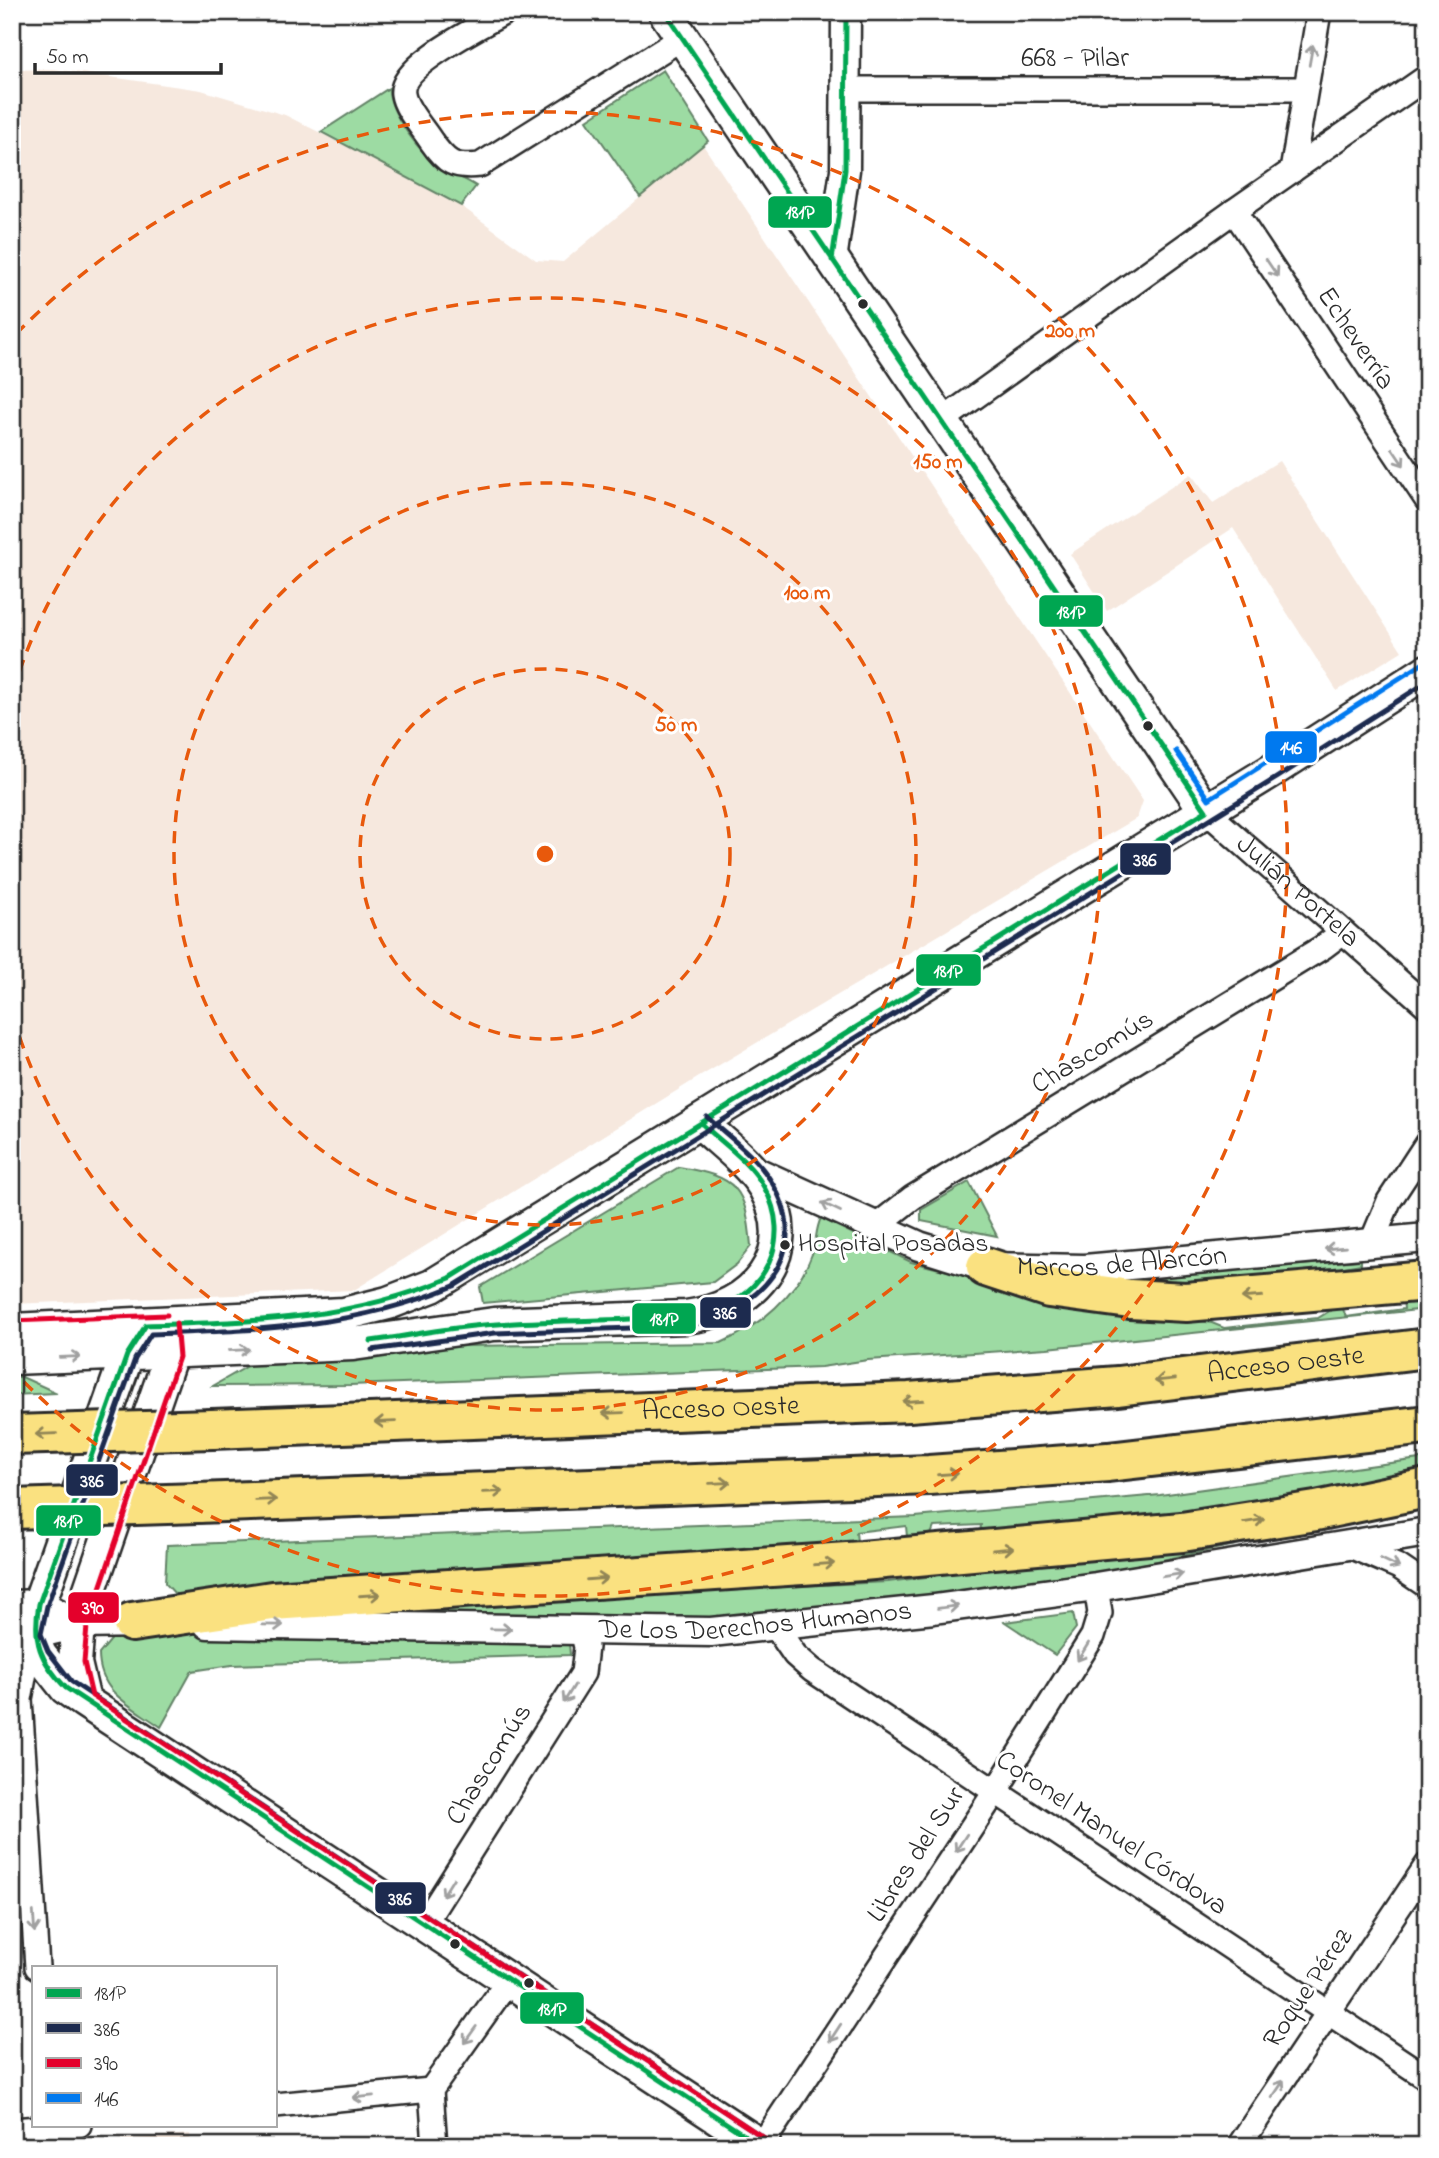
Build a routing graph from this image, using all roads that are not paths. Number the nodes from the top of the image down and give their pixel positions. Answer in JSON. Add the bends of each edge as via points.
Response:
{"nodes":[{"id":1,"x":505,"y":12,"type":"edge"},
{"id":2,"x":665,"y":12,"type":"edge"},
{"id":3,"x":846,"y":12,"type":"edge"},
{"id":4,"x":1319,"y":12,"type":"edge"},
{"id":5,"x":682,"y":38,"type":"junction"},
{"id":6,"x":1427,"y":77,"type":"edge"},
{"id":7,"x":846,"y":89,"type":"junction"},
{"id":8,"x":1304,"y":89,"type":"junction"},
{"id":9,"x":1292,"y":171,"type":"junction"},
{"id":10,"x":1234,"y":211,"type":"junction"},
{"id":11,"x":832,"y":260,"type":"junction"},
{"id":12,"x":940,"y":422,"type":"junction"},
{"id":13,"x":1427,"y":500,"type":"edge"},
{"id":14,"x":1427,"y":671,"type":"edge"},
{"id":15,"x":1206,"y":811,"type":"junction"},
{"id":16,"x":1343,"y":932,"type":"junction"},
{"id":17,"x":1427,"y":1006,"type":"edge"},
{"id":18,"x":701,"y":1123,"type":"junction"},
{"id":19,"x":1427,"y":1143,"type":"edge"},
{"id":20,"x":750,"y":1169,"type":"junction"},
{"id":21,"x":875,"y":1227,"type":"junction"},
{"id":22,"x":1427,"y":1238,"type":"edge"},
{"id":23,"x":1371,"y":1244,"type":"junction"},
{"id":24,"x":986,"y":1267,"type":"junction"},
{"id":25,"x":1427,"y":1281,"type":"edge"},
{"id":26,"x":12,"y":1330,"type":"edge"},
{"id":27,"x":161,"y":1334,"type":"junction"},
{"id":28,"x":1427,"y":1348,"type":"edge"},
{"id":29,"x":127,"y":1355,"type":"junction"},
{"id":30,"x":12,"y":1359,"type":"edge"},
{"id":31,"x":1427,"y":1425,"type":"edge"},
{"id":32,"x":12,"y":1435,"type":"edge"},
{"id":33,"x":1427,"y":1488,"type":"edge"},
{"id":34,"x":12,"y":1509,"type":"edge"},
{"id":35,"x":1427,"y":1532,"type":"edge"},
{"id":36,"x":1350,"y":1546,"type":"junction"},
{"id":37,"x":1427,"y":1586,"type":"edge"},
{"id":38,"x":1096,"y":1587,"type":"junction"},
{"id":39,"x":26,"y":1604,"type":"edge"},
{"id":40,"x":132,"y":1622,"type":"junction"},
{"id":41,"x":78,"y":1624,"type":"junction"},
{"id":42,"x":775,"y":1626,"type":"junction"},
{"id":43,"x":582,"y":1631,"type":"junction"},
{"id":44,"x":22,"y":1635,"type":"edge"},
{"id":45,"x":84,"y":1701,"type":"junction"},
{"id":46,"x":995,"y":1792,"type":"junction"},
{"id":47,"x":1427,"y":1865,"type":"edge"},
{"id":48,"x":424,"y":1924,"type":"junction"},
{"id":49,"x":37,"y":1966,"type":"edge"},
{"id":50,"x":509,"y":1980,"type":"junction"},
{"id":51,"x":1329,"y":2013,"type":"junction"},
{"id":52,"x":1427,"y":2078,"type":"edge"},
{"id":53,"x":431,"y":2090,"type":"junction"},
{"id":54,"x":276,"y":2105,"type":"edge"},
{"id":55,"x":75,"y":2126,"type":"edge"},
{"id":56,"x":12,"y":2130,"type":"edge"},
{"id":57,"x":48,"y":2133,"type":"edge"},
{"id":58,"x":435,"y":2146,"type":"edge"},
{"id":59,"x":761,"y":2146,"type":"edge"},
{"id":60,"x":1239,"y":2146,"type":"edge"}],
"edges":[{"from":1,"to":5,"type":"street","via":[[416,66],[403,82],[403,96],[433,144],[460,168],[480,165]]},
{"from":2,"to":5,"type":"main road","name":"Julián Portela"},
{"from":3,"to":7,"type":"street"},
{"from":8,"to":4,"type":"street","one_way":true},
{"from":5,"to":11,"type":"main road","name":"Julián Portela"},
{"from":6,"to":9,"type":"street"},
{"from":7,"to":8,"type":"street","name":"668 - Pilar"},
{"from":7,"to":11,"type":"street","via":[[845,170]]},
{"from":8,"to":9,"type":"street"},
{"from":9,"to":10,"type":"street"},
{"from":10,"to":12,"type":"street"},
{"from":10,"to":13,"type":"street","name":"Echeverría","one_way":true},
{"from":11,"to":12,"type":"main road","name":"Julián Portela"},
{"from":12,"to":15,"type":"main road","name":"Julián Portela"},
{"from":14,"to":15,"type":"main road","name":"Marcos de Alarcón"},
{"from":15,"to":16,"type":"street","name":"Julián Portela"},
{"from":15,"to":18,"type":"main road","name":"Marcos de Alarcón"},
{"from":16,"to":17,"type":"street","name":"Julián Portela"},
{"from":16,"to":21,"type":"street","name":"Chascomús","via":[[912,1198]]},
{"from":18,"to":20,"type":"main road","name":"Marcos de Alarcón"},
{"from":18,"to":27,"type":"main road","name":"Marcos de Alarcón","via":[[432,1286],[344,1314]]},
{"from":19,"to":23,"type":"street","via":[[1389,1201]]},
{"from":21,"to":20,"type":"street","name":"Marcos de Alarcón","one_way":true},
{"from":27,"to":20,"type":"main road","name":"Marcos de Alarcón","one_way":true,"via":[[353,1344],[494,1324],[712,1313],[751,1290],[764,1275],[777,1241],[774,1209]]},
{"from":21,"to":24,"type":"street","name":"Marcos de Alarcón"},
{"from":22,"to":23,"type":"street","name":"Marcos de Alarcón"},
{"from":23,"to":24,"type":"street","name":"Marcos de Alarcón","one_way":true,"via":[[1085,1269]]},
{"from":25,"to":24,"type":"highway","one_way":true,"via":[[1186,1303],[1049,1288]]},
{"from":26,"to":27,"type":"main road","name":"Marcos de Alarcón"},
{"from":27,"to":29,"type":"main road","name":"Marcos de Alarcón"},
{"from":27,"to":41,"type":"main road"},
{"from":28,"to":32,"type":"highway","name":"Acceso Oeste","one_way":true,"bridge":true,"via":[[1118,1386],[909,1402]]},
{"from":30,"to":29,"type":"main road","name":"Marcos de Alarcón","one_way":true},
{"from":29,"to":39,"type":"main road"},
{"from":34,"to":31,"type":"highway","one_way":true,"bridge":true,"via":[[929,1475],[1108,1462]]},
{"from":40,"to":33,"type":"highway","one_way":true,"via":[[272,1601],[862,1561],[1182,1532]]},
{"from":35,"to":36,"type":"street","name":"De Los Derechos Humanos"},
{"from":36,"to":37,"type":"street","one_way":true,"via":[[1399,1567]]},
{"from":38,"to":36,"type":"street","name":"De Los Derechos Humanos","one_way":true},
{"from":42,"to":38,"type":"street","name":"De Los Derechos Humanos","one_way":true},
{"from":38,"to":46,"type":"street","name":"Libres del Sur","one_way":true,"via":[[1100,1613],[1093,1636]]},
{"from":39,"to":41,"type":"street","name":"De Los Derechos Humanos"},
{"from":39,"to":44,"type":"main road"},
{"from":40,"to":41,"type":"street","name":"De Los Derechos Humanos"},
{"from":40,"to":43,"type":"street","name":"De Los Derechos Humanos","one_way":true},
{"from":41,"to":44,"type":"street","name":"De Los Derechos Humanos"},
{"from":41,"to":45,"type":"main road","via":[[75,1663]]},
{"from":42,"to":43,"type":"street","name":"De Los Derechos Humanos","via":[[711,1632]]},
{"from":42,"to":46,"type":"street","name":"Coronel Manuel Córdova","via":[[812,1670]]},
{"from":43,"to":48,"type":"street","name":"Chascomús","one_way":true,"via":[[586,1647],[583,1673]]},
{"from":44,"to":45,"type":"main road","via":[[51,1673]]},
{"from":44,"to":49,"type":"street","one_way":true,"via":[[20,1699]]},
{"from":45,"to":48,"type":"main road"},
{"from":46,"to":51,"type":"street","name":"Coronel Manuel Córdova"},
{"from":46,"to":59,"type":"street","name":"Libres del Sur","one_way":true},
{"from":47,"to":51,"type":"street","name":"Roque Pérez"},
{"from":48,"to":50,"type":"main road"},
{"from":50,"to":53,"type":"street","one_way":true},
{"from":50,"to":59,"type":"main road"},
{"from":51,"to":52,"type":"street","name":"Coronel Manuel Córdova"},
{"from":60,"to":51,"type":"street","name":"Roque Pérez","one_way":true},
{"from":53,"to":54,"type":"street","one_way":true},
{"from":53,"to":58,"type":"street"},
{"from":55,"to":57,"type":"street"},
{"from":56,"to":57,"type":"street"}]}
